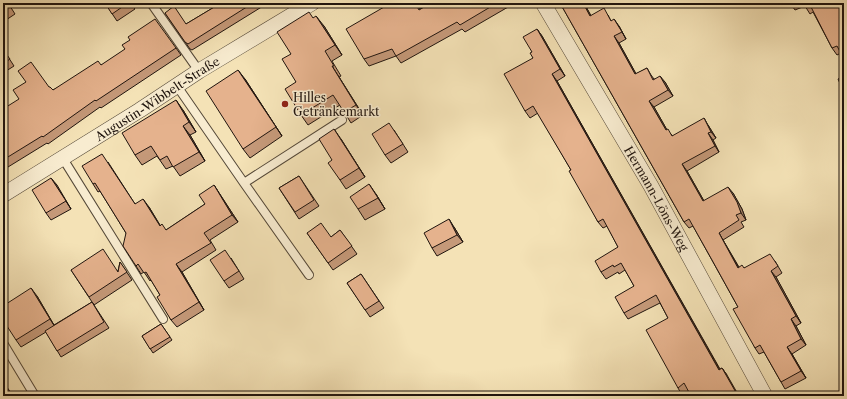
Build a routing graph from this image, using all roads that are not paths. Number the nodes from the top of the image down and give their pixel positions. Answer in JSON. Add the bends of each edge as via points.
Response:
{"nodes":[{"id":1,"x":151,"y":3,"type":"edge"},
{"id":2,"x":312,"y":3,"type":"edge"},
{"id":3,"x":543,"y":3,"type":"edge"},
{"id":4,"x":199,"y":71,"type":"junction"},
{"id":5,"x":177,"y":86,"type":"junction"},
{"id":6,"x":342,"y":120,"type":"edge"},
{"id":7,"x":62,"y":157,"type":"junction"},
{"id":8,"x":244,"y":183,"type":"junction"},
{"id":9,"x":3,"y":195,"type":"edge"},
{"id":10,"x":309,"y":275,"type":"dead end"},
{"id":11,"x":163,"y":319,"type":"dead end"},
{"id":12,"x":3,"y":343,"type":"edge"},
{"id":13,"x":35,"y":396,"type":"edge"},
{"id":14,"x":765,"y":396,"type":"edge"}],
"edges":[{"from":1,"to":4,"type":"lane"},
{"from":2,"to":4,"type":"street","name":"Augustin-Wibbelt-Straße"},
{"from":3,"to":14,"type":"street","name":"Hermann-Löns-Weg","via":[[651,186]]},
{"from":4,"to":5,"type":"street","name":"Augustin-Wibbelt-Straße"},
{"from":5,"to":7,"type":"street","name":"Augustin-Wibbelt-Straße"},
{"from":5,"to":8,"type":"lane"},
{"from":6,"to":8,"type":"lane"},
{"from":7,"to":9,"type":"street","name":"Augustin-Wibbelt-Straße"},
{"from":7,"to":11,"type":"lane"},
{"from":8,"to":10,"type":"lane"},
{"from":12,"to":13,"type":"lane"}]}
